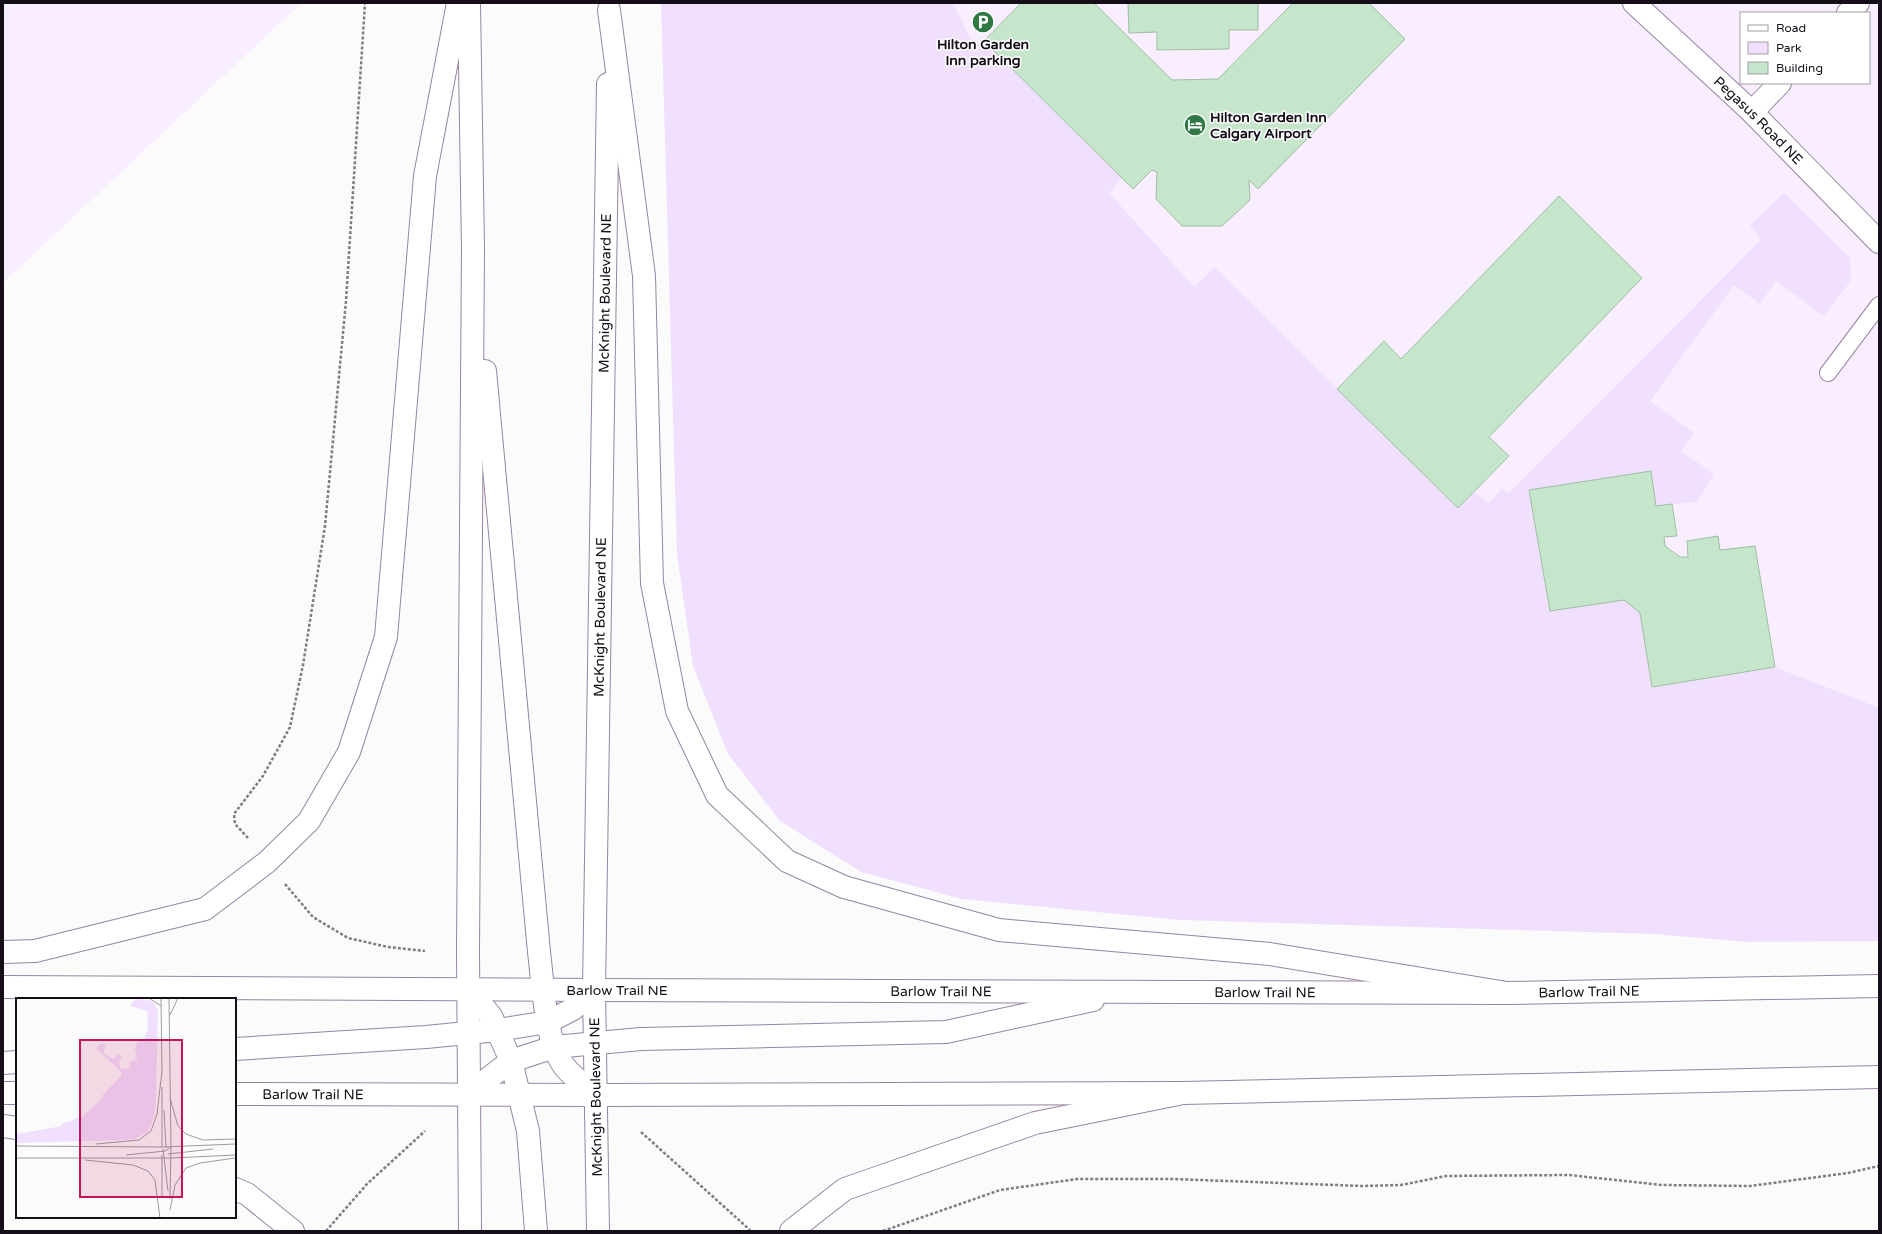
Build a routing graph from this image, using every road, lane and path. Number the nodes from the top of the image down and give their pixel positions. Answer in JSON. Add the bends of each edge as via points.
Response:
{"nodes":[{"id":1,"x":365,"y":3,"type":"edge"},
{"id":2,"x":458,"y":3,"type":"edge"},
{"id":3,"x":469,"y":3,"type":"edge"},
{"id":4,"x":1634,"y":3,"type":"edge"},
{"id":5,"x":1858,"y":3,"type":"edge"},
{"id":6,"x":609,"y":6,"type":"edge"},
{"id":7,"x":1849,"y":12,"type":"edge"},
{"id":8,"x":1779,"y":84,"type":"edge"},
{"id":9,"x":1752,"y":112,"type":"junction"},
{"id":10,"x":1879,"y":242,"type":"edge"},
{"id":11,"x":473,"y":248,"type":"junction"},
{"id":12,"x":1879,"y":304,"type":"edge"},
{"id":13,"x":1828,"y":373,"type":"dead end"},
{"id":14,"x":250,"y":840,"type":"dead end"},
{"id":15,"x":280,"y":879,"type":"dead end"},
{"id":16,"x":425,"y":951,"type":"dead end"},
{"id":17,"x":3,"y":952,"type":"edge"},
{"id":18,"x":1879,"y":986,"type":"edge"},
{"id":19,"x":3,"y":987,"type":"edge"},
{"id":20,"x":468,"y":989,"type":"junction"},
{"id":21,"x":544,"y":990,"type":"junction"},
{"id":22,"x":594,"y":990,"type":"junction"},
{"id":23,"x":1134,"y":991,"type":"junction"},
{"id":24,"x":1506,"y":993,"type":"junction"},
{"id":25,"x":548,"y":1022,"type":"junction"},
{"id":26,"x":498,"y":1030,"type":"junction"},
{"id":27,"x":468,"y":1033,"type":"junction"},
{"id":28,"x":595,"y":1043,"type":"junction"},
{"id":29,"x":554,"y":1047,"type":"junction"},
{"id":30,"x":236,"y":1049,"type":"edge"},
{"id":31,"x":511,"y":1061,"type":"junction"},
{"id":32,"x":16,"y":1062,"type":"edge"},
{"id":33,"x":3,"y":1063,"type":"edge"},
{"id":34,"x":1879,"y":1078,"type":"edge"},
{"id":35,"x":3,"y":1093,"type":"edge"},
{"id":36,"x":16,"y":1093,"type":"edge"},
{"id":37,"x":1183,"y":1093,"type":"junction"},
{"id":38,"x":236,"y":1094,"type":"edge"},
{"id":39,"x":468,"y":1094,"type":"junction"},
{"id":40,"x":519,"y":1095,"type":"junction"},
{"id":41,"x":597,"y":1095,"type":"junction"},
{"id":42,"x":3,"y":1126,"type":"edge"},
{"id":43,"x":16,"y":1128,"type":"edge"},
{"id":44,"x":425,"y":1132,"type":"dead end"},
{"id":45,"x":641,"y":1132,"type":"dead end"},
{"id":46,"x":1879,"y":1166,"type":"edge"},
{"id":47,"x":236,"y":1189,"type":"edge"},
{"id":48,"x":750,"y":1230,"type":"dead end"},
{"id":49,"x":293,"y":1231,"type":"edge"},
{"id":50,"x":326,"y":1231,"type":"edge"},
{"id":51,"x":470,"y":1231,"type":"edge"},
{"id":52,"x":536,"y":1231,"type":"edge"},
{"id":53,"x":598,"y":1231,"type":"edge"},
{"id":54,"x":791,"y":1231,"type":"edge"},
{"id":55,"x":883,"y":1231,"type":"edge"}],
"edges":[{"from":1,"to":14,"type":"path","via":[[346,301],[325,526],[290,727],[263,776],[234,814],[235,824]]},
{"from":2,"to":17,"type":"main road","via":[[425,176],[386,638],[349,752],[309,821],[267,862],[205,910],[34,951]]},
{"from":3,"to":11,"type":"main road"},
{"from":4,"to":9,"type":"main road","name":"Pegasus Road NE"},
{"from":5,"to":7,"type":"main road"},
{"from":6,"to":22,"type":"main road","name":"McKnight Boulevard NE"},
{"from":6,"to":24,"type":"main road","via":[[644,276],[652,583],[677,711],[717,795],[787,861],[844,887],[999,930],[1270,954]]},
{"from":8,"to":9,"type":"main road"},
{"from":9,"to":10,"type":"main road","name":"Pegasus Road NE"},
{"from":11,"to":20,"type":"main road"},
{"from":11,"to":21,"type":"main road"},
{"from":12,"to":13,"type":"lane"},
{"from":15,"to":16,"type":"path","via":[[313,916],[348,938],[388,947]]},
{"from":18,"to":24,"type":"main road","name":"Barlow Trail NE"},
{"from":19,"to":20,"type":"main road","name":"Barlow Trail NE"},
{"from":20,"to":21,"type":"main road","name":"Barlow Trail NE"},
{"from":20,"to":26,"type":"main road","via":[[491,1016]]},
{"from":20,"to":27,"type":"main road"},
{"from":21,"to":22,"type":"main road","name":"Barlow Trail NE"},
{"from":21,"to":25,"type":"main road"},
{"from":22,"to":23,"type":"main road","name":"Barlow Trail NE"},
{"from":22,"to":25,"type":"main road","via":[[573,1009]]},
{"from":22,"to":28,"type":"main road","name":"McKnight Boulevard NE"},
{"from":23,"to":24,"type":"main road","name":"Barlow Trail NE"},
{"from":23,"to":28,"type":"main road","via":[[946,1032],[641,1039]]},
{"from":25,"to":26,"type":"main road"},
{"from":25,"to":29,"type":"main road"},
{"from":26,"to":27,"type":"main road"},
{"from":26,"to":31,"type":"main road"},
{"from":27,"to":30,"type":"main road"},
{"from":27,"to":39,"type":"main road"},
{"from":28,"to":29,"type":"main road"},
{"from":28,"to":41,"type":"main road","name":"McKnight Boulevard NE"},
{"from":29,"to":31,"type":"main road"},
{"from":29,"to":41,"type":"main road","via":[[564,1066]]},
{"from":31,"to":39,"type":"main road"},
{"from":31,"to":40,"type":"main road"},
{"from":32,"to":33,"type":"main road"},
{"from":34,"to":37,"type":"main road","name":"Barlow Trail NE"},
{"from":35,"to":36,"type":"main road"},
{"from":37,"to":41,"type":"main road","name":"Barlow Trail NE"},
{"from":37,"to":54,"type":"main road","via":[[1035,1123],[845,1189]]},
{"from":38,"to":39,"type":"main road","name":"Barlow Trail NE"},
{"from":39,"to":40,"type":"main road","name":"Barlow Trail NE"},
{"from":39,"to":51,"type":"main road"},
{"from":40,"to":41,"type":"main road","name":"Barlow Trail NE"},
{"from":40,"to":52,"type":"main road","via":[[528,1131]]},
{"from":41,"to":53,"type":"main road","name":"McKnight Boulevard NE"},
{"from":42,"to":43,"type":"main road"},
{"from":44,"to":50,"type":"path","via":[[367,1184]]},
{"from":45,"to":48,"type":"path"},
{"from":46,"to":55,"type":"path","via":[[1848,1173],[1750,1186],[1662,1185],[1569,1175],[1446,1176],[1401,1185],[1362,1186],[1173,1179],[1077,1179],[1000,1190]]},
{"from":47,"to":49,"type":"main road","via":[[247,1194]]}]}
